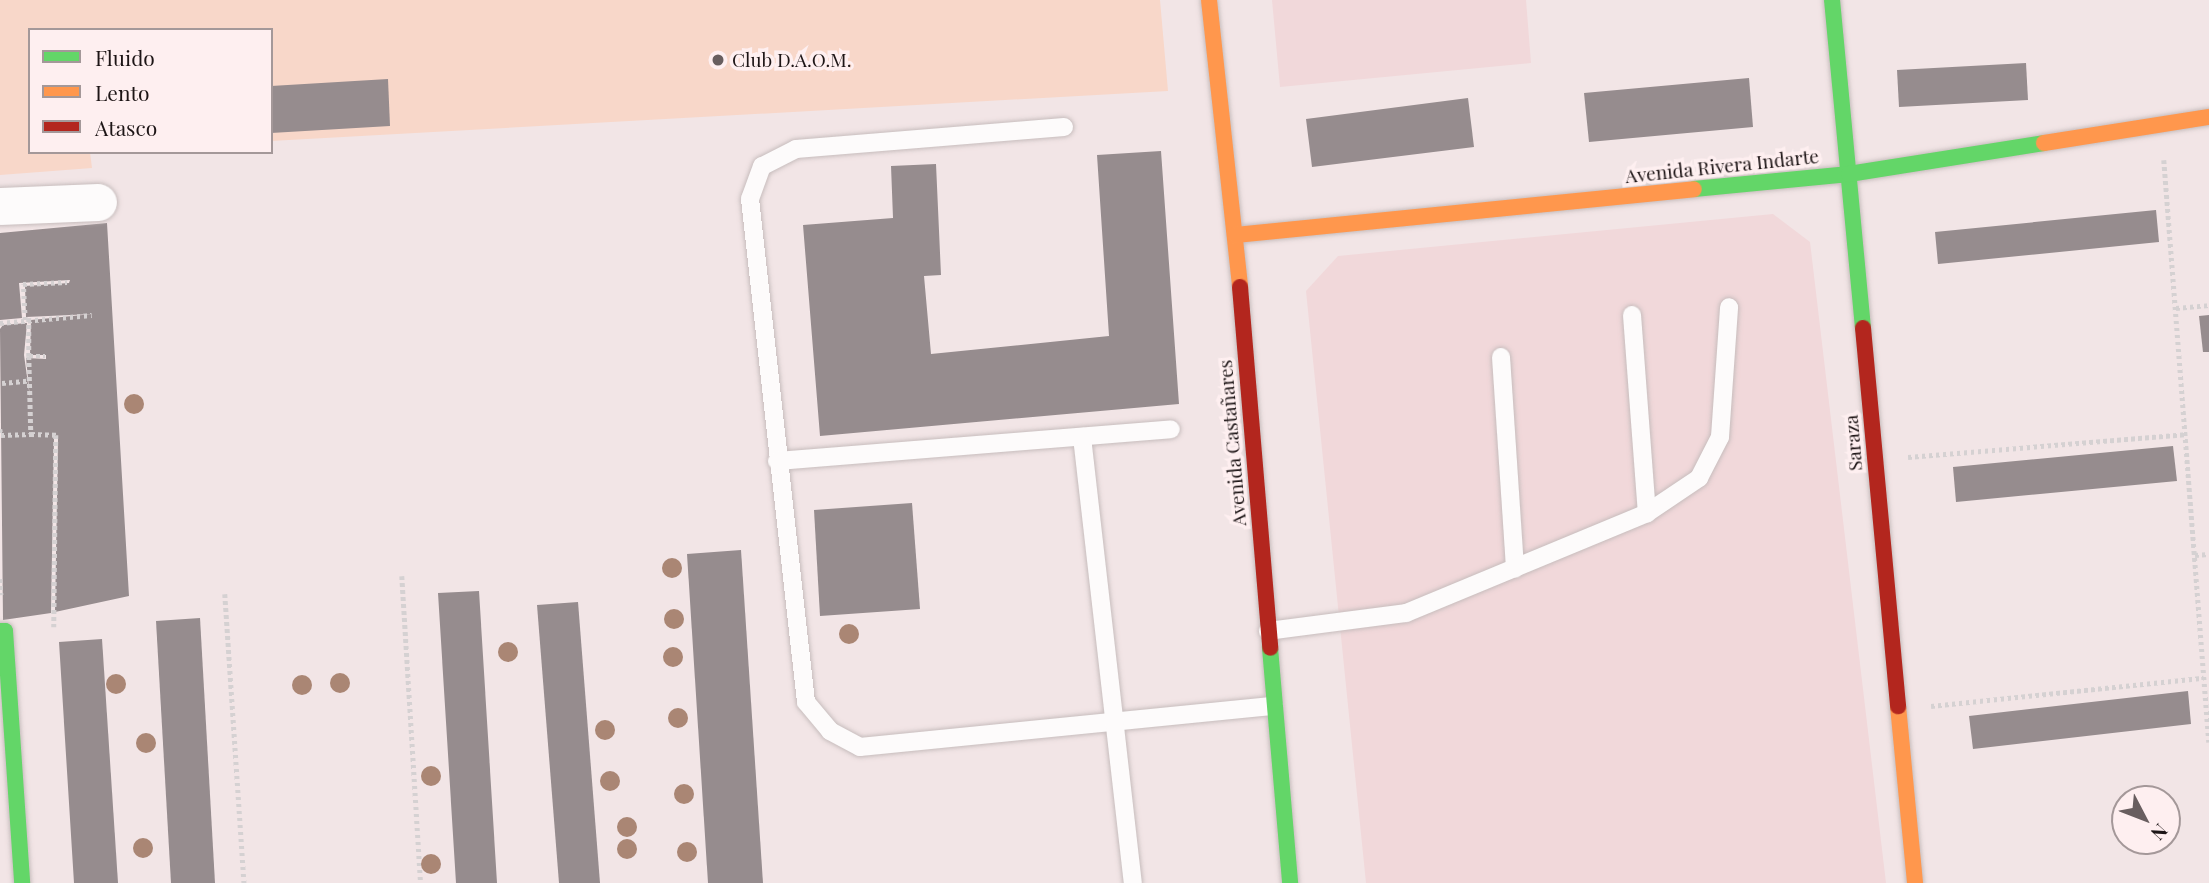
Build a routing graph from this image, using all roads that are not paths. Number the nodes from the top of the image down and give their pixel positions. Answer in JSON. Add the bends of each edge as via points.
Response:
{"nodes":[{"id":1,"x":1209,"y":0,"type":"edge"},
{"id":2,"x":1832,"y":0,"type":"edge"},
{"id":3,"x":2209,"y":117,"type":"edge"},
{"id":4,"x":1063,"y":127,"type":"dead end"},
{"id":5,"x":1850,"y":174,"type":"junction"},
{"id":6,"x":98,"y":202,"type":"dead end"},
{"id":7,"x":0,"y":206,"type":"edge"},
{"id":8,"x":1236,"y":236,"type":"junction"},
{"id":9,"x":1729,"y":307,"type":"dead end"},
{"id":10,"x":1632,"y":315,"type":"dead end"},
{"id":11,"x":1501,"y":357,"type":"dead end"},
{"id":12,"x":1171,"y":429,"type":"dead end"},
{"id":13,"x":1082,"y":437,"type":"junction"},
{"id":14,"x":777,"y":461,"type":"junction"},
{"id":15,"x":1647,"y":513,"type":"junction"},
{"id":16,"x":1515,"y":569,"type":"junction"},
{"id":17,"x":0,"y":631,"type":"edge"},
{"id":18,"x":1268,"y":631,"type":"junction"},
{"id":19,"x":1274,"y":706,"type":"junction"},
{"id":20,"x":1114,"y":722,"type":"junction"},
{"id":21,"x":22,"y":883,"type":"edge"},
{"id":22,"x":1133,"y":883,"type":"edge"},
{"id":23,"x":1290,"y":883,"type":"edge"},
{"id":24,"x":1915,"y":883,"type":"edge"}],
"edges":[{"from":1,"to":8,"type":"street","name":"Avenida Castañares"},
{"from":2,"to":5,"type":"street","name":"Saraza"},
{"from":3,"to":5,"type":"street","name":"Avenida Rivera Indarte"},
{"from":4,"to":14,"type":"lane","via":[[796,149],[762,166],[750,199]]},
{"from":5,"to":8,"type":"street","name":"Avenida Rivera Indarte"},
{"from":5,"to":24,"type":"street","name":"Saraza"},
{"from":6,"to":7,"type":"street"},
{"from":8,"to":18,"type":"street","name":"Avenida Castañares"},
{"from":9,"to":15,"type":"lane","via":[[1720,437],[1699,478]]},
{"from":10,"to":15,"type":"lane"},
{"from":11,"to":16,"type":"lane"},
{"from":12,"to":13,"type":"lane"},
{"from":13,"to":14,"type":"lane"},
{"from":13,"to":20,"type":"lane"},
{"from":14,"to":20,"type":"lane","via":[[806,702],[830,731],[860,747]]},
{"from":15,"to":16,"type":"lane"},
{"from":16,"to":18,"type":"lane","via":[[1406,613]]},
{"from":17,"to":21,"type":"street","via":[[5,631]]},
{"from":18,"to":19,"type":"street","name":"Avenida Castañares"},
{"from":19,"to":20,"type":"lane"},
{"from":19,"to":23,"type":"street","name":"Avenida Castañares"},
{"from":20,"to":22,"type":"lane"}]}
